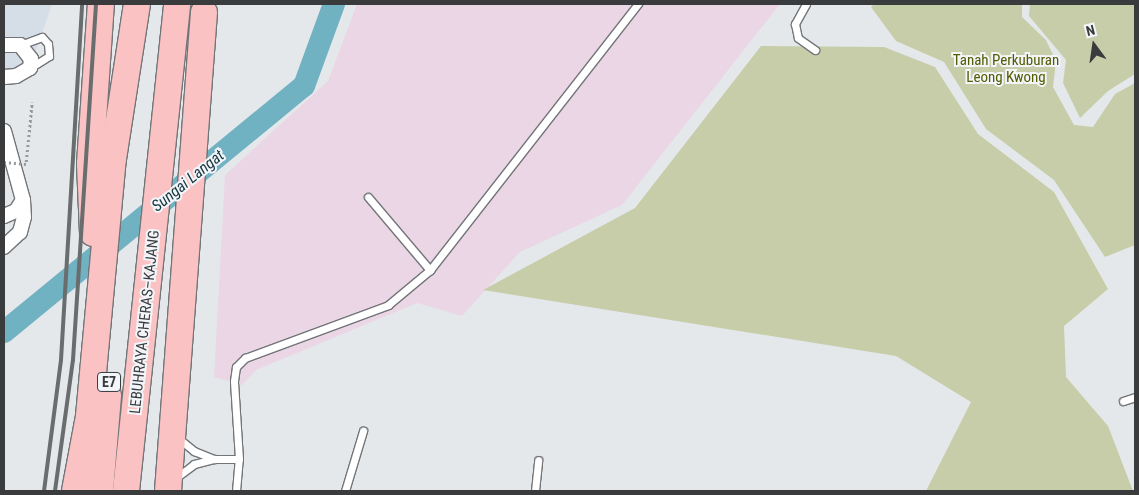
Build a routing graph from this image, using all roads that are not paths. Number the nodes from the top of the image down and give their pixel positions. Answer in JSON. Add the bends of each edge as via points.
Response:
{"nodes":[{"id":1,"x":101,"y":4,"type":"edge"},
{"id":2,"x":137,"y":4,"type":"edge"},
{"id":3,"x":145,"y":4,"type":"edge"},
{"id":4,"x":177,"y":4,"type":"edge"},
{"id":5,"x":638,"y":4,"type":"edge"},
{"id":6,"x":806,"y":4,"type":"edge"},
{"id":7,"x":206,"y":8,"type":"edge"},
{"id":8,"x":4,"y":45,"type":"edge"},
{"id":9,"x":20,"y":45,"type":"junction"},
{"id":10,"x":814,"y":50,"type":"dead end"},
{"id":11,"x":30,"y":68,"type":"junction"},
{"id":12,"x":4,"y":77,"type":"edge"},
{"id":13,"x":168,"y":97,"type":"junction"},
{"id":14,"x":4,"y":131,"type":"edge"},
{"id":15,"x":102,"y":162,"type":"junction"},
{"id":16,"x":368,"y":197,"type":"dead end"},
{"id":17,"x":23,"y":200,"type":"junction"},
{"id":18,"x":4,"y":216,"type":"edge"},
{"id":19,"x":4,"y":248,"type":"edge"},
{"id":20,"x":430,"y":270,"type":"junction"},
{"id":21,"x":104,"y":283,"type":"junction"},
{"id":22,"x":1135,"y":397,"type":"edge"},
{"id":23,"x":1123,"y":401,"type":"dead end"},
{"id":24,"x":172,"y":422,"type":"junction"},
{"id":25,"x":363,"y":431,"type":"dead end"},
{"id":26,"x":239,"y":458,"type":"junction"},
{"id":27,"x":214,"y":459,"type":"junction"},
{"id":28,"x":538,"y":460,"type":"dead end"},
{"id":29,"x":63,"y":491,"type":"edge"},
{"id":30,"x":76,"y":491,"type":"edge"},
{"id":31,"x":100,"y":491,"type":"edge"},
{"id":32,"x":126,"y":491,"type":"edge"},
{"id":33,"x":168,"y":491,"type":"edge"},
{"id":34,"x":236,"y":491,"type":"edge"},
{"id":35,"x":345,"y":491,"type":"edge"},
{"id":36,"x":535,"y":491,"type":"edge"}],
"edges":[{"from":1,"to":15,"type":"highway"},
{"from":2,"to":15,"type":"highway"},
{"from":3,"to":21,"type":"highway","name":"LEBUHRAYA CHERAS–KAJANG","number":"E7","via":[[131,139]]},
{"from":4,"to":13,"type":"highway","name":"LEBUHRAYA CHERAS–KAJANG","number":"E7"},
{"from":5,"to":20,"type":"lane"},
{"from":6,"to":10,"type":"lane","via":[[795,24],[798,38]]},
{"from":7,"to":13,"type":"highway"},
{"from":7,"to":24,"type":"highway"},
{"from":8,"to":9,"type":"street"},
{"from":9,"to":11,"type":"street","via":[[31,59]]},
{"from":9,"to":11,"type":"lane","via":[[42,37],[48,44],[49,56]]},
{"from":11,"to":12,"type":"street","via":[[16,76]]},
{"from":13,"to":32,"type":"highway","name":"LEBUHRAYA CHERAS–KAJANG","number":"E7"},
{"from":14,"to":17,"type":"street"},
{"from":15,"to":21,"type":"highway"},
{"from":16,"to":20,"type":"lane"},
{"from":17,"to":18,"type":"street","via":[[16,211]]},
{"from":17,"to":19,"type":"street","via":[[24,224]]},
{"from":20,"to":26,"type":"lane","via":[[388,305],[245,358],[236,367],[234,381]]},
{"from":21,"to":29,"type":"highway"},
{"from":21,"to":30,"type":"highway","via":[[89,416]]},
{"from":21,"to":31,"type":"highway","name":"LEBUHRAYA CHERAS–KAJANG","number":"E7"},
{"from":22,"to":23,"type":"lane"},
{"from":24,"to":27,"type":"lane","via":[[179,440],[194,451]]},
{"from":24,"to":33,"type":"highway"},
{"from":25,"to":35,"type":"lane"},
{"from":26,"to":27,"type":"lane"},
{"from":26,"to":34,"type":"lane"},
{"from":27,"to":33,"type":"lane","via":[[194,464],[178,475]]},
{"from":28,"to":36,"type":"lane"}]}
